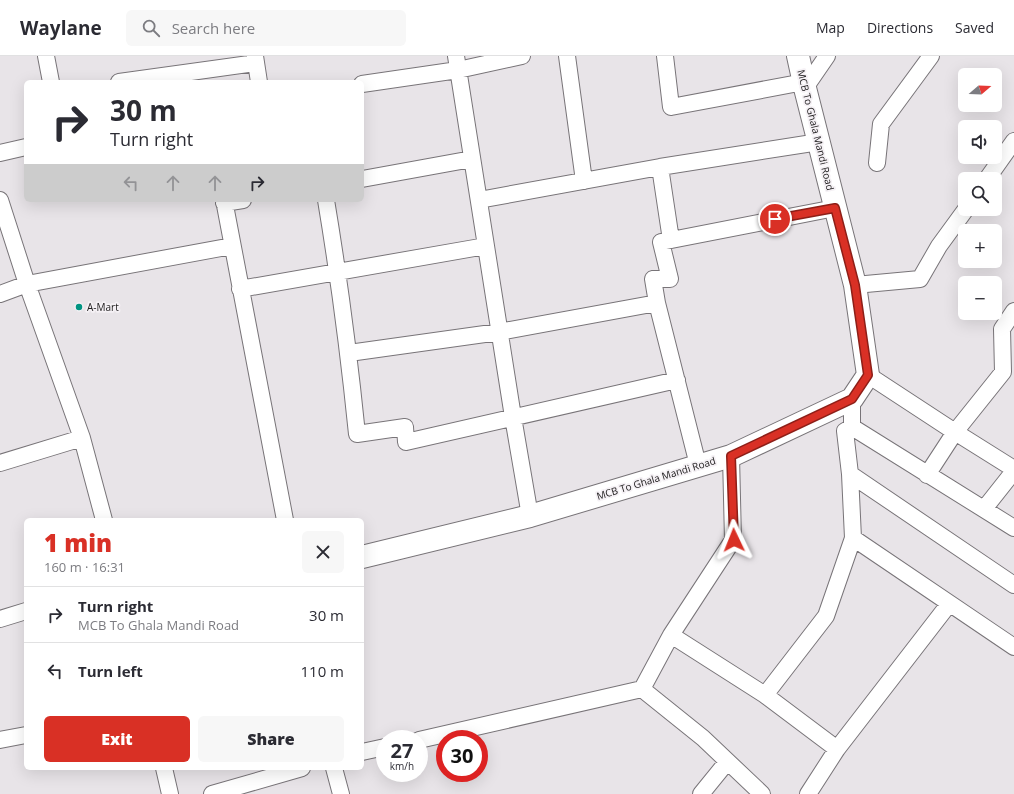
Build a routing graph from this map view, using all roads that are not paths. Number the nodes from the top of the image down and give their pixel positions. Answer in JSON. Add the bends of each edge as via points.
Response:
{"nodes":[{"id":1,"x":46,"y":56,"type":"edge"},
{"id":2,"x":522,"y":56,"type":"edge"},
{"id":3,"x":567,"y":56,"type":"edge"},
{"id":4,"x":665,"y":56,"type":"edge"},
{"id":5,"x":798,"y":56,"type":"edge"},
{"id":6,"x":827,"y":56,"type":"edge"},
{"id":7,"x":931,"y":56,"type":"edge"},
{"id":8,"x":255,"y":59,"type":"edge"},
{"id":9,"x":457,"y":63,"type":"edge"},
{"id":10,"x":51,"y":80,"type":"edge"},
{"id":11,"x":131,"y":80,"type":"edge"},
{"id":12,"x":259,"y":80,"type":"edge"},
{"id":13,"x":364,"y":84,"type":"edge"},
{"id":14,"x":804,"y":85,"type":"junction"},
{"id":15,"x":1014,"y":141,"type":"edge"},
{"id":16,"x":819,"y":142,"type":"junction"},
{"id":17,"x":24,"y":147,"type":"edge"},
{"id":18,"x":0,"y":153,"type":"edge"},
{"id":19,"x":472,"y":159,"type":"junction"},
{"id":20,"x":877,"y":163,"type":"dead end"},
{"id":21,"x":660,"y":168,"type":"junction"},
{"id":22,"x":992,"y":172,"type":"edge"},
{"id":23,"x":364,"y":179,"type":"edge"},
{"id":24,"x":584,"y":181,"type":"junction"},
{"id":25,"x":0,"y":200,"type":"edge"},
{"id":26,"x":479,"y":200,"type":"junction"},
{"id":27,"x":224,"y":202,"type":"edge"},
{"id":28,"x":326,"y":202,"type":"edge"},
{"id":29,"x":835,"y":208,"type":"junction"},
{"id":30,"x":961,"y":216,"type":"edge"},
{"id":31,"x":3,"y":223,"type":"edge"},
{"id":32,"x":670,"y":240,"type":"junction"},
{"id":33,"x":232,"y":246,"type":"junction"},
{"id":34,"x":486,"y":246,"type":"junction"},
{"id":35,"x":338,"y":272,"type":"junction"},
{"id":36,"x":26,"y":284,"type":"junction"},
{"id":37,"x":855,"y":285,"type":"junction"},
{"id":38,"x":240,"y":289,"type":"junction"},
{"id":39,"x":0,"y":294,"type":"edge"},
{"id":40,"x":657,"y":303,"type":"junction"},
{"id":41,"x":1014,"y":311,"type":"edge"},
{"id":42,"x":499,"y":332,"type":"junction"},
{"id":43,"x":349,"y":353,"type":"junction"},
{"id":44,"x":868,"y":375,"type":"junction"},
{"id":45,"x":677,"y":380,"type":"junction"},
{"id":46,"x":852,"y":399,"type":"junction"},
{"id":47,"x":513,"y":417,"type":"junction"},
{"id":48,"x":852,"y":427,"type":"junction"},
{"id":49,"x":954,"y":432,"type":"junction"},
{"id":50,"x":82,"y":438,"type":"junction"},
{"id":51,"x":731,"y":456,"type":"junction"},
{"id":52,"x":0,"y":463,"type":"edge"},
{"id":53,"x":698,"y":465,"type":"junction"},
{"id":54,"x":1014,"y":470,"type":"edge"},
{"id":55,"x":850,"y":474,"type":"junction"},
{"id":56,"x":927,"y":475,"type":"junction"},
{"id":57,"x":984,"y":509,"type":"junction"},
{"id":58,"x":530,"y":516,"type":"junction"},
{"id":59,"x":103,"y":518,"type":"edge"},
{"id":60,"x":285,"y":518,"type":"edge"},
{"id":61,"x":1014,"y":528,"type":"edge"},
{"id":62,"x":853,"y":538,"type":"junction"},
{"id":63,"x":364,"y":557,"type":"edge"},
{"id":64,"x":1014,"y":585,"type":"edge"},
{"id":65,"x":949,"y":604,"type":"junction"},
{"id":66,"x":24,"y":612,"type":"edge"},
{"id":67,"x":0,"y":619,"type":"edge"},
{"id":68,"x":671,"y":635,"type":"junction"},
{"id":69,"x":1014,"y":648,"type":"edge"},
{"id":70,"x":642,"y":689,"type":"junction"},
{"id":71,"x":765,"y":695,"type":"junction"},
{"id":72,"x":24,"y":735,"type":"edge"},
{"id":73,"x":428,"y":738,"type":"edge"},
{"id":74,"x":0,"y":740,"type":"edge"},
{"id":75,"x":376,"y":749,"type":"edge"},
{"id":76,"x":837,"y":749,"type":"junction"},
{"id":77,"x":364,"y":752,"type":"edge"},
{"id":78,"x":727,"y":762,"type":"junction"},
{"id":79,"x":164,"y":770,"type":"edge"},
{"id":80,"x":295,"y":770,"type":"edge"},
{"id":81,"x":335,"y":770,"type":"edge"},
{"id":82,"x":170,"y":794,"type":"edge"},
{"id":83,"x":212,"y":794,"type":"edge"},
{"id":84,"x":341,"y":794,"type":"edge"},
{"id":85,"x":701,"y":794,"type":"edge"},
{"id":86,"x":762,"y":794,"type":"edge"},
{"id":87,"x":808,"y":794,"type":"edge"}],
"edges":[{"from":1,"to":10,"type":"street"},
{"from":2,"to":9,"type":"street"},
{"from":3,"to":24,"type":"street"},
{"from":4,"to":14,"type":"street","via":[[671,107]]},
{"from":5,"to":14,"type":"street","name":"MCB To Ghala Mandi Road"},
{"from":6,"to":14,"type":"street"},
{"from":7,"to":20,"type":"street","via":[[882,124]]},
{"from":8,"to":11,"type":"street"},
{"from":8,"to":12,"type":"street"},
{"from":9,"to":13,"type":"street"},
{"from":9,"to":19,"type":"street"},
{"from":14,"to":16,"type":"street","name":"MCB To Ghala Mandi Road"},
{"from":15,"to":22,"type":"street"},
{"from":16,"to":21,"type":"street"},
{"from":16,"to":29,"type":"street","name":"MCB To Ghala Mandi Road"},
{"from":17,"to":18,"type":"street"},
{"from":19,"to":23,"type":"street"},
{"from":19,"to":26,"type":"street"},
{"from":21,"to":24,"type":"street"},
{"from":21,"to":32,"type":"street"},
{"from":24,"to":26,"type":"street"},
{"from":25,"to":31,"type":"street"},
{"from":26,"to":34,"type":"street"},
{"from":27,"to":33,"type":"street"},
{"from":28,"to":35,"type":"street"},
{"from":29,"to":32,"type":"street"},
{"from":29,"to":37,"type":"street","name":"MCB To Ghala Mandi Road"},
{"from":30,"to":37,"type":"street","via":[[939,246],[920,279]]},
{"from":31,"to":36,"type":"street"},
{"from":32,"to":40,"type":"street","via":[[661,242],[670,279],[652,278]]},
{"from":33,"to":36,"type":"street"},
{"from":33,"to":38,"type":"street"},
{"from":34,"to":35,"type":"street"},
{"from":34,"to":42,"type":"street"},
{"from":35,"to":38,"type":"street"},
{"from":35,"to":43,"type":"street"},
{"from":36,"to":39,"type":"street"},
{"from":36,"to":50,"type":"street"},
{"from":37,"to":44,"type":"street","name":"MCB To Ghala Mandi Road"},
{"from":38,"to":60,"type":"street"},
{"from":40,"to":42,"type":"street"},
{"from":40,"to":45,"type":"street"},
{"from":41,"to":49,"type":"street","via":[[1002,329],[1003,372]]},
{"from":42,"to":43,"type":"street"},
{"from":42,"to":47,"type":"street"},
{"from":43,"to":47,"type":"street","via":[[357,434],[405,427],[406,442]]},
{"from":44,"to":46,"type":"street"},
{"from":44,"to":49,"type":"street"},
{"from":45,"to":47,"type":"street"},
{"from":45,"to":53,"type":"street"},
{"from":46,"to":48,"type":"street"},
{"from":46,"to":51,"type":"street","name":"MCB To Ghala Mandi Road"},
{"from":47,"to":58,"type":"street"},
{"from":48,"to":55,"type":"street","via":[[845,432]]},
{"from":48,"to":56,"type":"street"},
{"from":49,"to":54,"type":"street"},
{"from":49,"to":56,"type":"street"},
{"from":50,"to":52,"type":"street"},
{"from":50,"to":59,"type":"street"},
{"from":51,"to":53,"type":"street","name":"MCB To Ghala Mandi Road"},
{"from":51,"to":68,"type":"street","via":[[734,540]]},
{"from":53,"to":58,"type":"street","name":"MCB To Ghala Mandi Road"},
{"from":54,"to":57,"type":"street"},
{"from":55,"to":62,"type":"street"},
{"from":55,"to":64,"type":"street"},
{"from":56,"to":57,"type":"street"},
{"from":57,"to":61,"type":"street"},
{"from":58,"to":63,"type":"street","name":"MCB To Ghala Mandi Road"},
{"from":62,"to":65,"type":"street"},
{"from":62,"to":71,"type":"street","via":[[826,616]]},
{"from":65,"to":69,"type":"street"},
{"from":65,"to":76,"type":"street"},
{"from":66,"to":67,"type":"street"},
{"from":68,"to":70,"type":"street"},
{"from":68,"to":71,"type":"street"},
{"from":70,"to":73,"type":"street"},
{"from":70,"to":78,"type":"street","via":[[703,738]]},
{"from":71,"to":76,"type":"street"},
{"from":72,"to":74,"type":"street"},
{"from":75,"to":77,"type":"street"},
{"from":76,"to":87,"type":"street"},
{"from":78,"to":85,"type":"street"},
{"from":78,"to":86,"type":"street"},
{"from":79,"to":82,"type":"street"},
{"from":80,"to":83,"type":"street"},
{"from":81,"to":84,"type":"street"}]}
